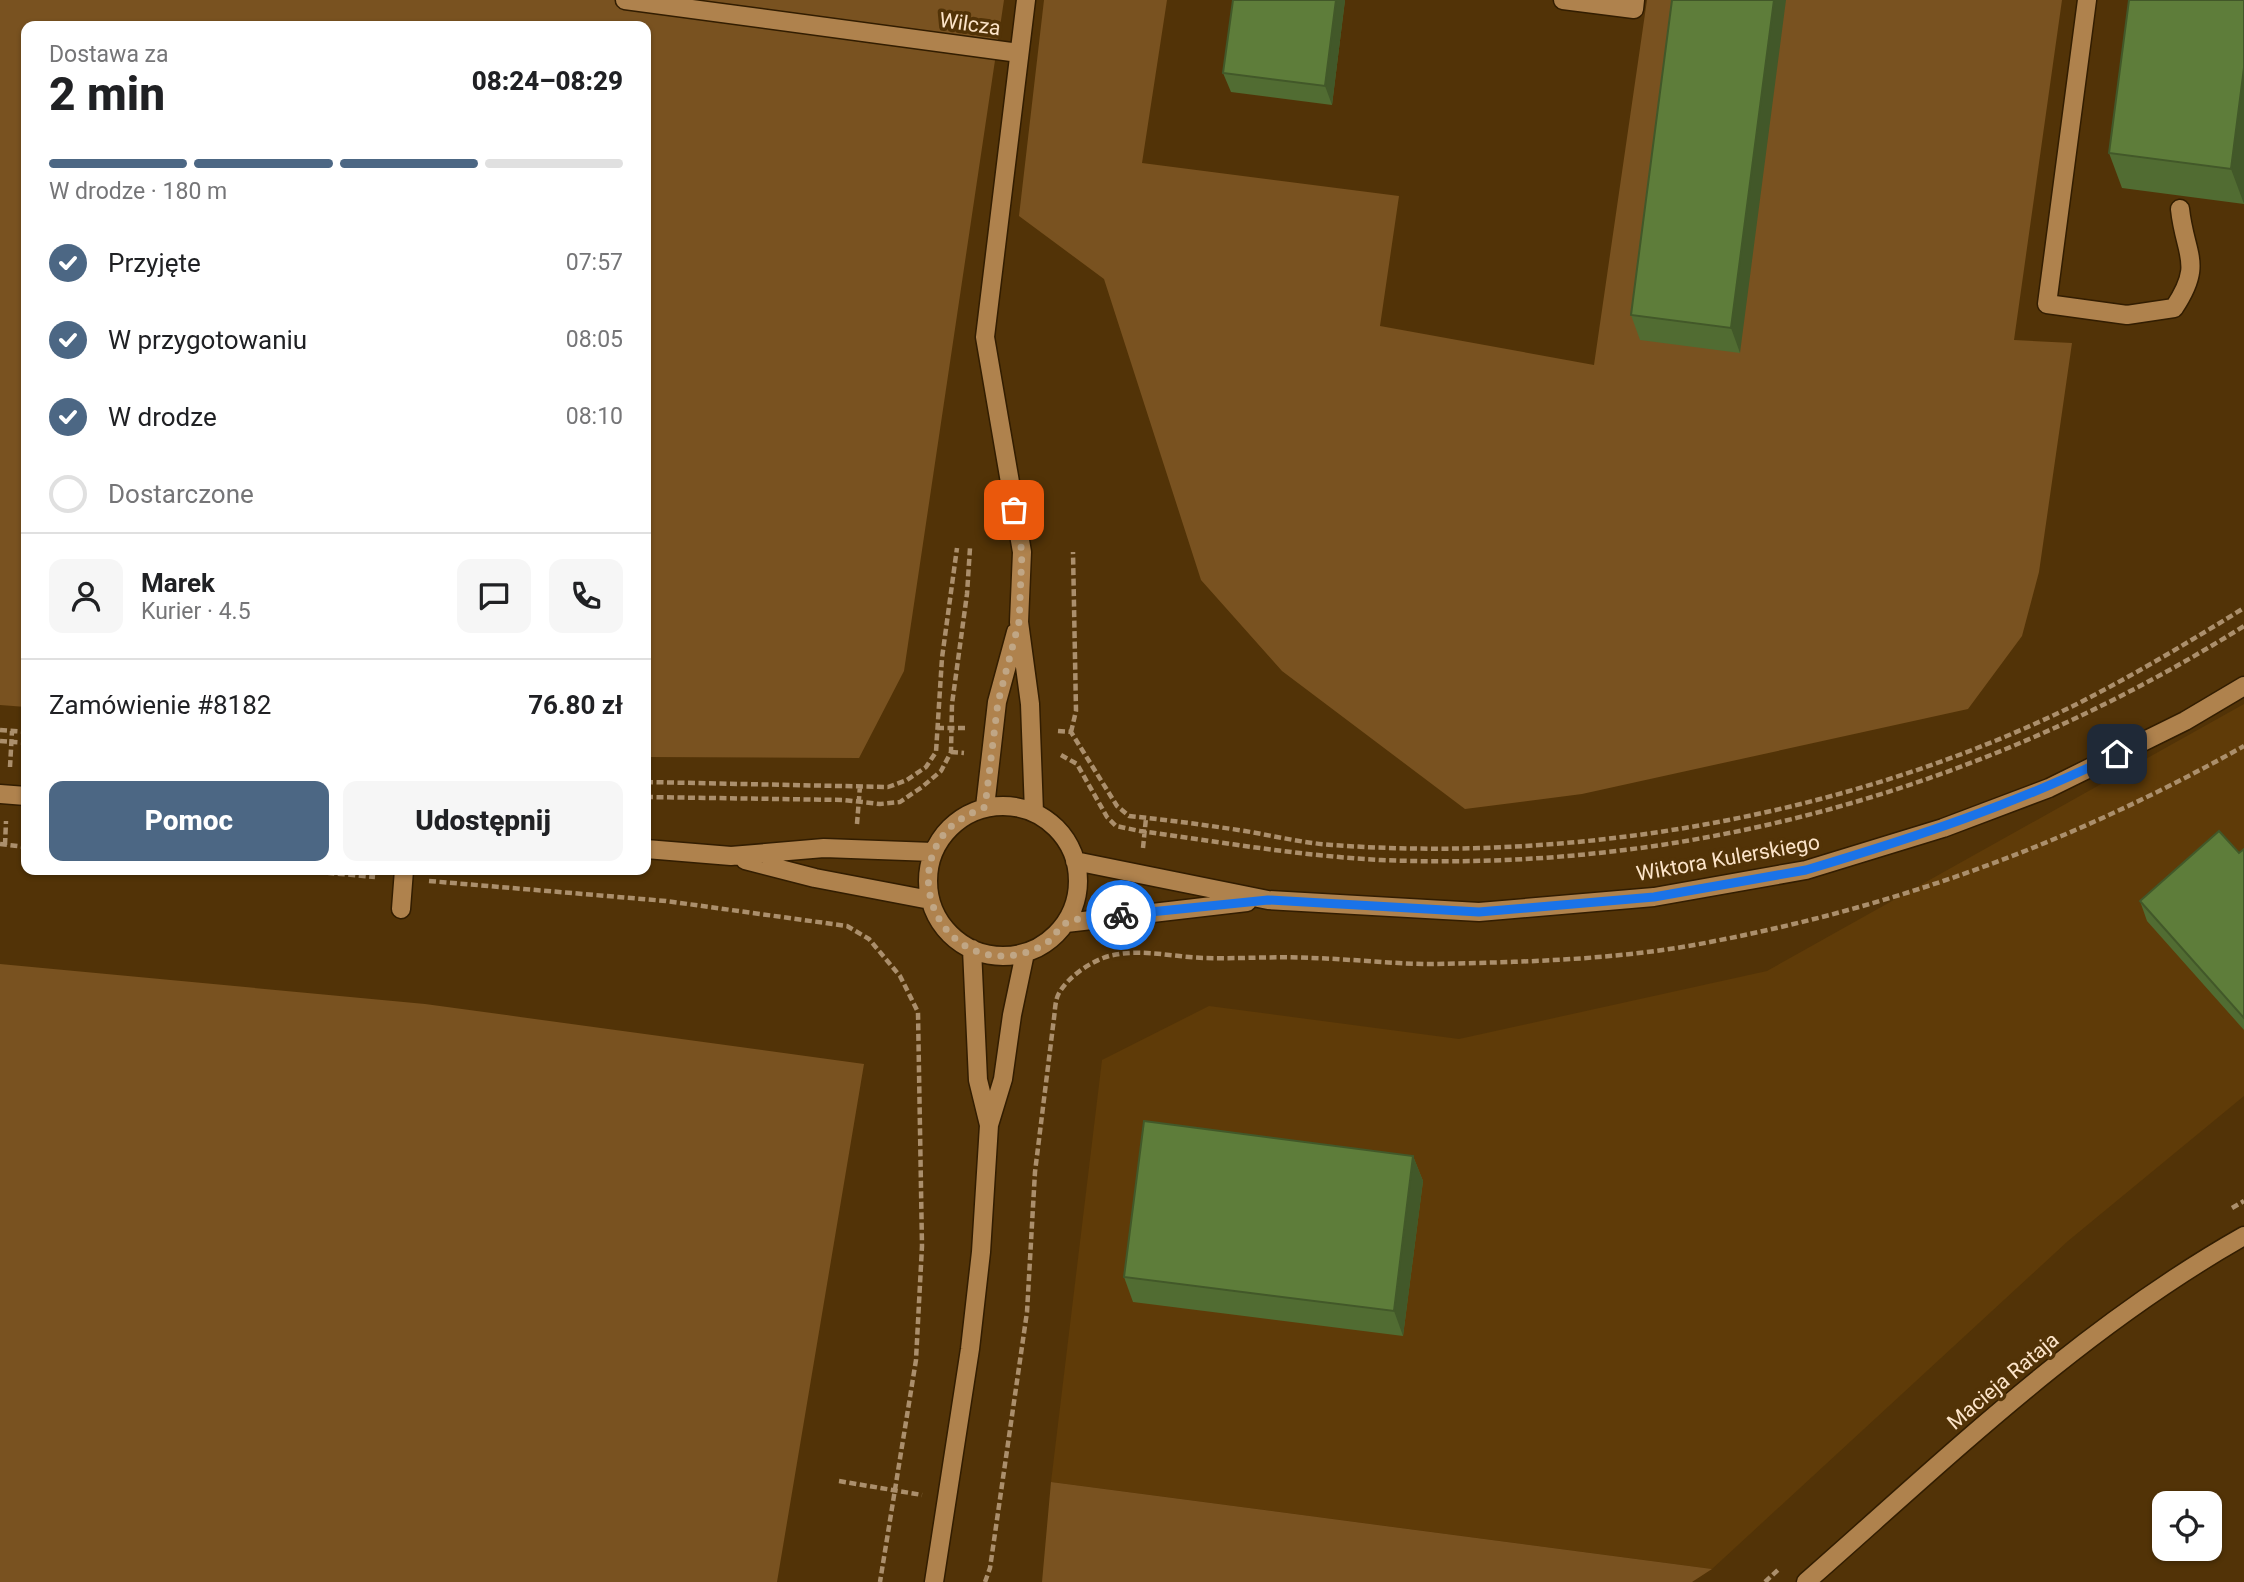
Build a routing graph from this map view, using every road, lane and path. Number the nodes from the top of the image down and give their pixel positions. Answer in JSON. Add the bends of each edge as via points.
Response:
{"nodes":[{"id":1,"x":625,"y":0,"type":"edge"},
{"id":2,"x":1026,"y":0,"type":"edge"},
{"id":3,"x":1563,"y":0,"type":"edge"},
{"id":4,"x":1635,"y":0,"type":"edge"},
{"id":5,"x":2087,"y":0,"type":"edge"},
{"id":6,"x":1019,"y":53,"type":"junction"},
{"id":7,"x":2180,"y":209,"type":"edge"},
{"id":8,"x":957,"y":548,"type":"dead end"},
{"id":9,"x":970,"y":548,"type":"dead end"},
{"id":10,"x":1073,"y":552,"type":"dead end"},
{"id":11,"x":2244,"y":608,"type":"edge"},
{"id":12,"x":1019,"y":622,"type":"junction"},
{"id":13,"x":2244,"y":626,"type":"edge"},
{"id":14,"x":2244,"y":686,"type":"edge"},
{"id":15,"x":937,"y":728,"type":"junction"},
{"id":16,"x":952,"y":728,"type":"junction"},
{"id":17,"x":995,"y":729,"type":"junction"},
{"id":18,"x":0,"y":730,"type":"edge"},
{"id":19,"x":1030,"y":731,"type":"junction"},
{"id":20,"x":21,"y":732,"type":"edge"},
{"id":21,"x":1071,"y":732,"type":"junction"},
{"id":22,"x":0,"y":741,"type":"edge"},
{"id":23,"x":21,"y":743,"type":"edge"},
{"id":24,"x":951,"y":752,"type":"junction"},
{"id":25,"x":993,"y":753,"type":"junction"},
{"id":26,"x":1030,"y":754,"type":"junction"},
{"id":27,"x":651,"y":782,"type":"edge"},
{"id":28,"x":0,"y":793,"type":"edge"},
{"id":29,"x":21,"y":795,"type":"edge"},
{"id":30,"x":651,"y":797,"type":"edge"},
{"id":31,"x":985,"y":807,"type":"junction"},
{"id":32,"x":1034,"y":812,"type":"junction"},
{"id":33,"x":0,"y":844,"type":"edge"},
{"id":34,"x":21,"y":846,"type":"edge"},
{"id":35,"x":651,"y":849,"type":"edge"},
{"id":36,"x":933,"y":852,"type":"junction"},
{"id":37,"x":731,"y":856,"type":"junction"},
{"id":38,"x":1075,"y":861,"type":"junction"},
{"id":39,"x":404,"y":875,"type":"edge"},
{"id":40,"x":414,"y":875,"type":"edge"},
{"id":41,"x":930,"y":900,"type":"junction"},
{"id":42,"x":1268,"y":900,"type":"junction"},
{"id":43,"x":401,"y":909,"type":"dead end"},
{"id":44,"x":1066,"y":923,"type":"junction"},
{"id":45,"x":972,"y":949,"type":"junction"},
{"id":46,"x":1135,"y":952,"type":"dead end"},
{"id":47,"x":1025,"y":953,"type":"junction"},
{"id":48,"x":989,"y":1125,"type":"junction"},
{"id":49,"x":2244,"y":1236,"type":"edge"},
{"id":50,"x":839,"y":1481,"type":"dead end"},
{"id":51,"x":895,"y":1491,"type":"junction"},
{"id":52,"x":947,"y":1498,"type":"junction"},
{"id":53,"x":880,"y":1582,"type":"edge"},
{"id":54,"x":934,"y":1582,"type":"edge"},
{"id":55,"x":985,"y":1582,"type":"edge"},
{"id":56,"x":1806,"y":1582,"type":"edge"}],
"edges":[{"from":1,"to":6,"type":"street","name":"Wilcza"},
{"from":2,"to":6,"type":"street"},
{"from":3,"to":4,"type":"street","via":[[1634,9]]},
{"from":5,"to":7,"type":"street","via":[[2047,304],[2127,315],[2174,308],[2187,288],[2193,262],[2183,237]]},
{"from":6,"to":12,"type":"street","via":[[985,337],[1022,552]]},
{"from":8,"to":15,"type":"path"},
{"from":9,"to":16,"type":"path"},
{"from":10,"to":21,"type":"path","via":[[1076,711]]},
{"from":11,"to":21,"type":"path","via":[[2088,698],[2004,736],[1895,777],[1669,832],[1468,848],[1330,845],[1129,816],[1117,806]]},
{"from":12,"to":17,"type":"street"},
{"from":12,"to":19,"type":"street"},
{"from":13,"to":26,"type":"path","via":[[2180,666],[2077,719],[1987,759],[1889,793],[1778,824],[1668,845],[1570,857],[1381,860],[1140,831],[1116,826],[1107,817],[1077,764],[1060,754]]},
{"from":14,"to":42,"type":"street","name":"Wiktora Kulerskiego","via":[[2185,721],[2049,788],[1943,828],[1806,870],[1654,897],[1479,912]]},
{"from":15,"to":16,"type":"path"},
{"from":15,"to":27,"type":"path","via":[[936,752],[926,767],[888,787]]},
{"from":16,"to":17,"type":"path"},
{"from":16,"to":24,"type":"path"},
{"from":17,"to":25,"type":"street"},
{"from":18,"to":20,"type":"path"},
{"from":19,"to":21,"type":"path"},
{"from":19,"to":26,"type":"street"},
{"from":22,"to":23,"type":"path"},
{"from":24,"to":25,"type":"path"},
{"from":24,"to":30,"type":"path","via":[[941,771],[900,802]]},
{"from":25,"to":31,"type":"street"},
{"from":26,"to":32,"type":"street"},
{"from":28,"to":29,"type":"street"},
{"from":31,"to":32,"type":"street","via":[[1009,805]]},
{"from":31,"to":36,"type":"street","via":[[954,824]]},
{"from":32,"to":38,"type":"street","via":[[1056,826]]},
{"from":33,"to":34,"type":"path"},
{"from":35,"to":37,"type":"street"},
{"from":36,"to":37,"type":"street","via":[[824,848]]},
{"from":36,"to":41,"type":"street"},
{"from":37,"to":41,"type":"street"},
{"from":38,"to":42,"type":"street","name":"Wiktora Kulerskiego"},
{"from":38,"to":44,"type":"street","via":[[1077,898]]},
{"from":39,"to":43,"type":"street"},
{"from":40,"to":51,"type":"path","via":[[666,901],[847,926],[869,939],[900,976],[918,1013],[922,1246],[916,1360]]},
{"from":41,"to":45,"type":"street","via":[[939,921]]},
{"from":42,"to":44,"type":"street","name":"Wiktora Kulerskiego"},
{"from":44,"to":47,"type":"street","via":[[1048,941]]},
{"from":45,"to":47,"type":"street","via":[[999,956]]},
{"from":45,"to":48,"type":"street","via":[[978,1080]]},
{"from":46,"to":55,"type":"path","via":[[1107,956],[1079,971],[1059,994],[1035,1172],[1027,1312]]},
{"from":47,"to":48,"type":"street","via":[[1003,1079]]},
{"from":48,"to":52,"type":"street","via":[[972,1335]]},
{"from":49,"to":56,"type":"street","name":"Macieja Rataja","via":[[2122,1312]]},
{"from":50,"to":51,"type":"path"},
{"from":51,"to":52,"type":"path"},
{"from":51,"to":53,"type":"path"},
{"from":52,"to":54,"type":"street"}]}
